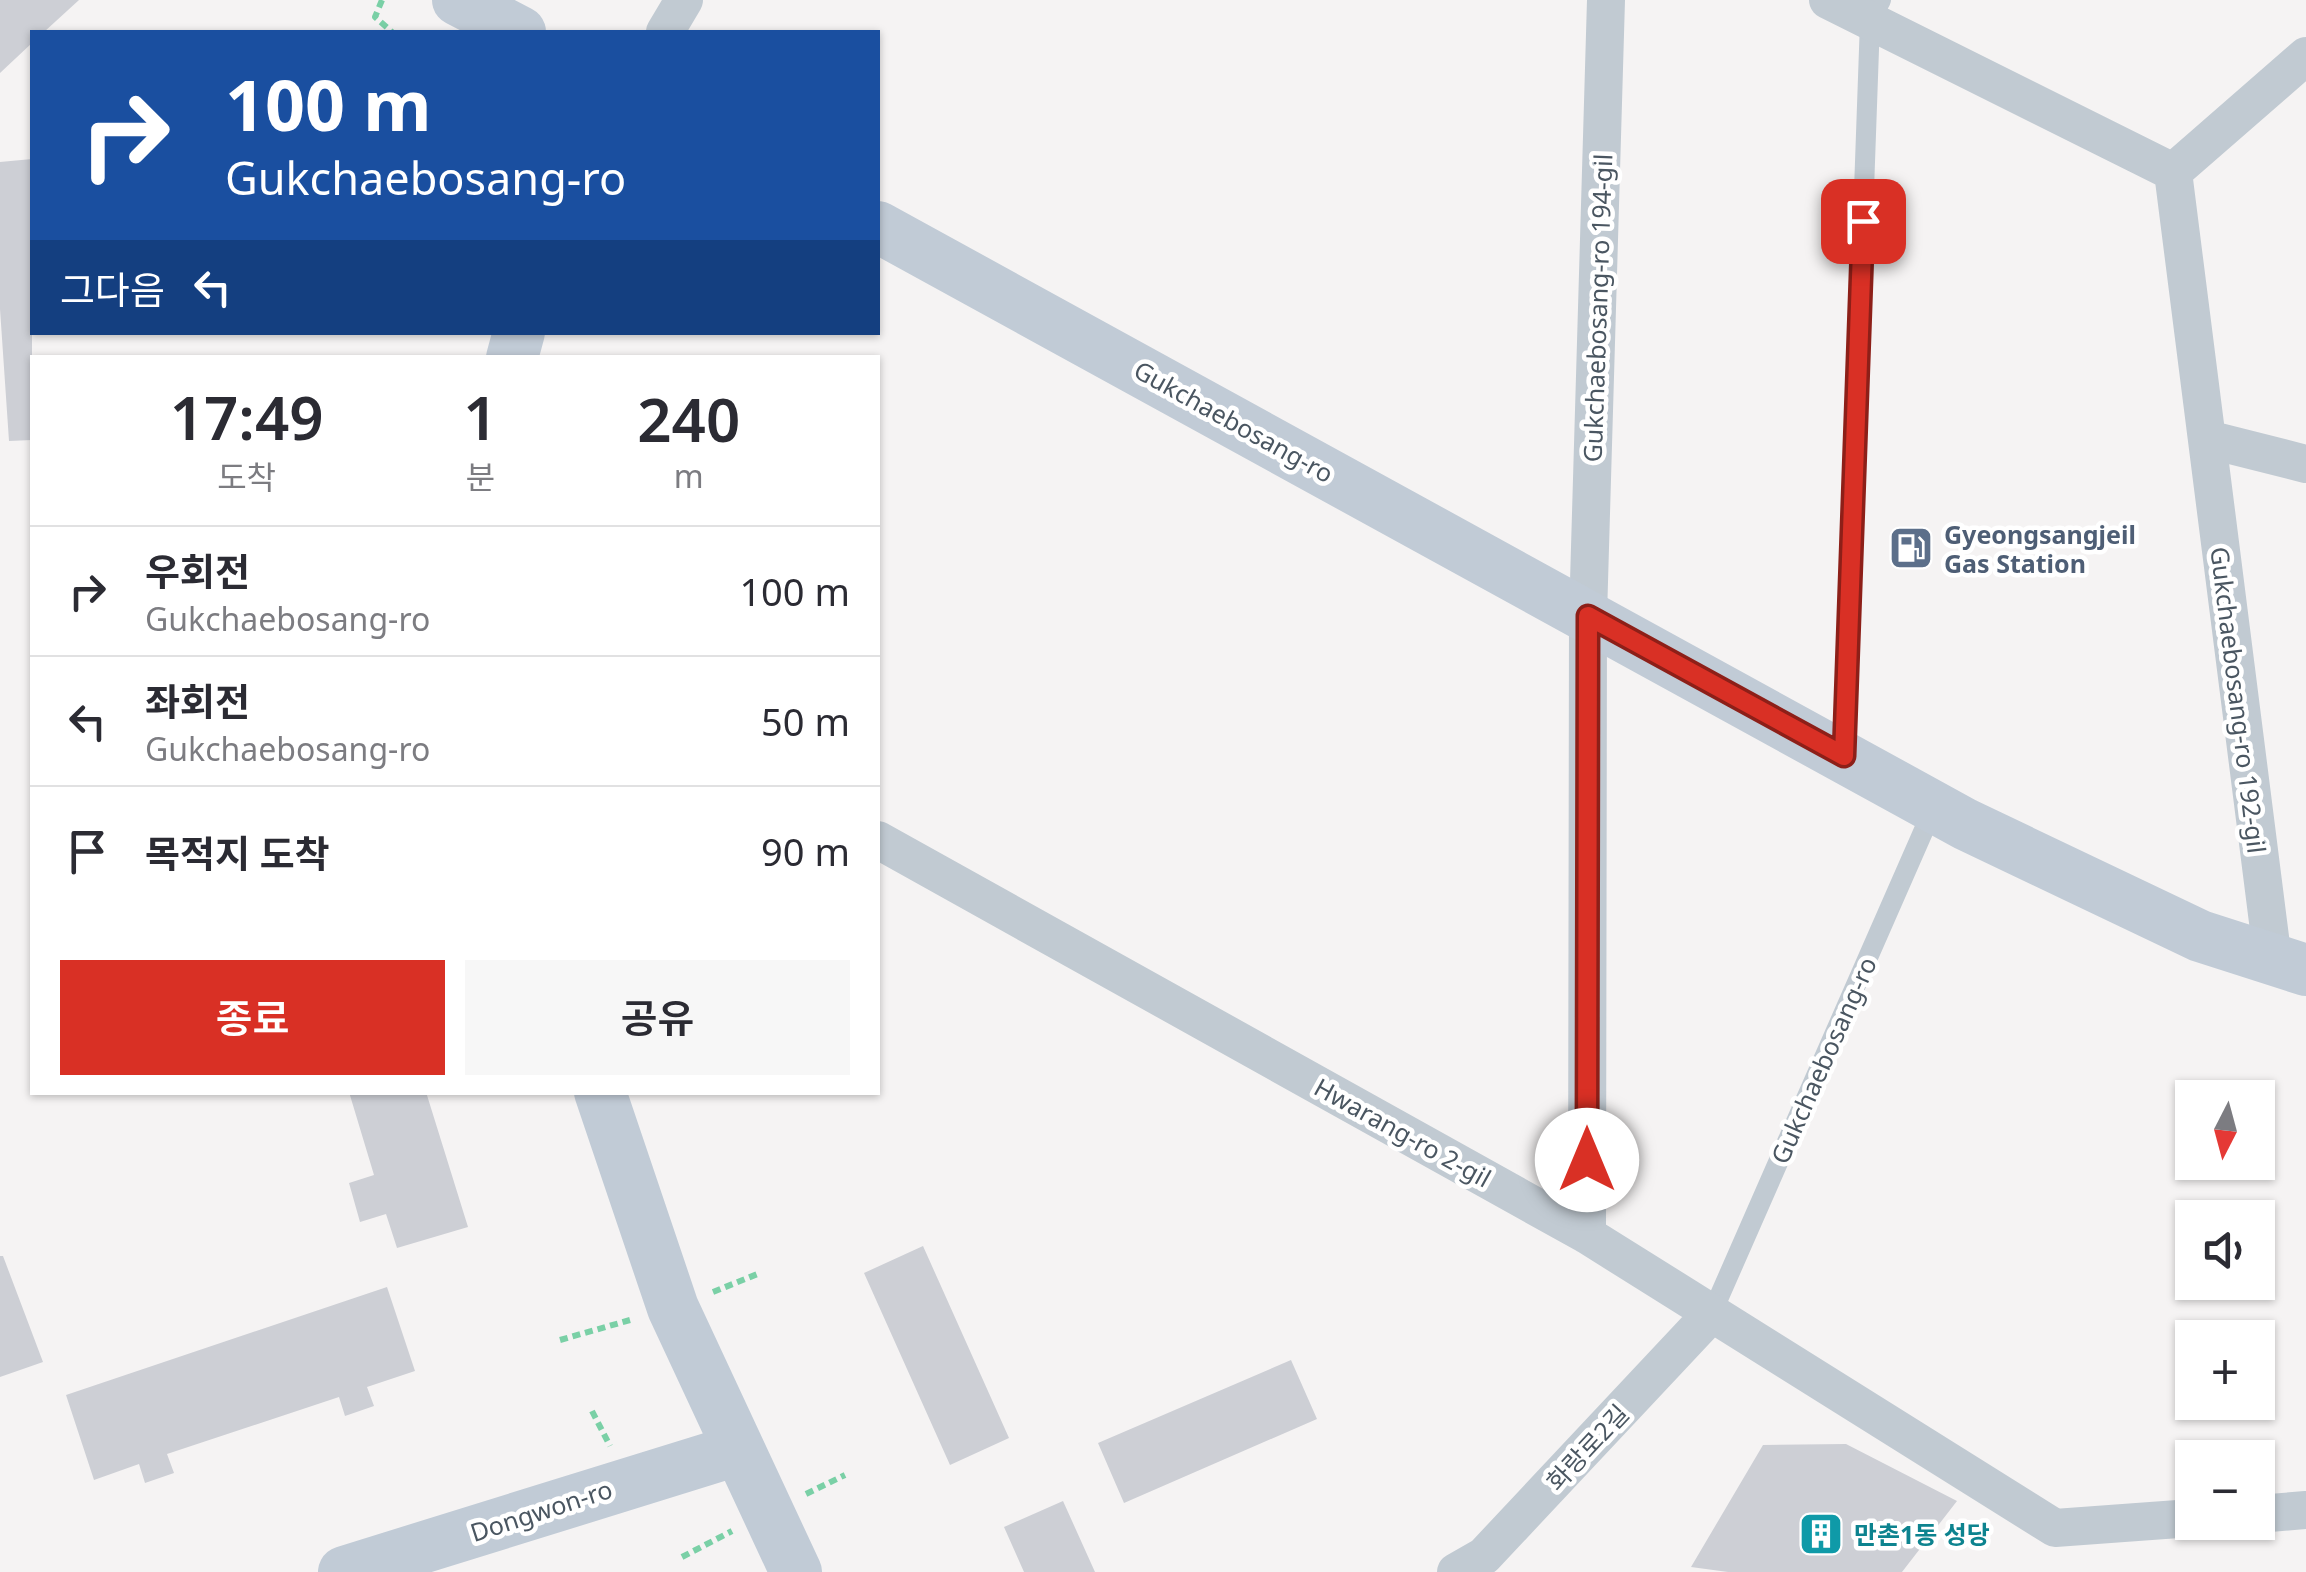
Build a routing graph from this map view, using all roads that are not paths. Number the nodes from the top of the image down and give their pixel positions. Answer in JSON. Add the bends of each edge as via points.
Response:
{"nodes":[{"id":1,"x":684,"y":0,"type":"edge"},
{"id":2,"x":1606,"y":0,"type":"edge"},
{"id":3,"x":1828,"y":0,"type":"edge"},
{"id":4,"x":1875,"y":10,"type":"edge"},
{"id":5,"x":666,"y":30,"type":"edge"},
{"id":6,"x":2306,"y":56,"type":"edge"},
{"id":7,"x":2172,"y":172,"type":"junction"},
{"id":8,"x":880,"y":228,"type":"edge"},
{"id":9,"x":2206,"y":439,"type":"junction"},
{"id":10,"x":2306,"y":464,"type":"edge"},
{"id":11,"x":1588,"y":616,"type":"junction"},
{"id":12,"x":1844,"y":756,"type":"junction"},
{"id":13,"x":1934,"y":807,"type":"junction"},
{"id":14,"x":880,"y":841,"type":"edge"},
{"id":15,"x":2289,"y":966,"type":"edge"},
{"id":16,"x":601,"y":1095,"type":"edge"},
{"id":17,"x":1586,"y":1235,"type":"junction"},
{"id":18,"x":1712,"y":1314,"type":"junction"},
{"id":19,"x":738,"y":1450,"type":"junction"},
{"id":20,"x":2306,"y":1510,"type":"edge"},
{"id":21,"x":2275,"y":1513,"type":"edge"},
{"id":22,"x":2175,"y":1519,"type":"edge"},
{"id":23,"x":344,"y":1572,"type":"edge"},
{"id":24,"x":796,"y":1572,"type":"edge"},
{"id":25,"x":1456,"y":1572,"type":"edge"}],
"edges":[{"from":1,"to":5,"type":"street"},
{"from":2,"to":11,"type":"street","name":"Gukchaebosang-ro 194-gil"},
{"from":3,"to":4,"type":"street"},
{"from":4,"to":7,"type":"street"},
{"from":4,"to":12,"type":"lane"},
{"from":6,"to":7,"type":"street"},
{"from":7,"to":9,"type":"street","name":"Gukchaebosang-ro 192-gil"},
{"from":8,"to":11,"type":"main road","name":"Gukchaebosang-ro"},
{"from":9,"to":10,"type":"street"},
{"from":9,"to":15,"type":"street","name":"Gukchaebosang-ro 192-gil"},
{"from":11,"to":12,"type":"main road","name":"Gukchaebosang-ro"},
{"from":11,"to":17,"type":"street"},
{"from":12,"to":13,"type":"main road","name":"Gukchaebosang-ro"},
{"from":13,"to":15,"type":"main road","name":"Gukchaebosang-ro","via":[[2115,898]]},
{"from":13,"to":18,"type":"lane","name":"Gukchaebosang-ro"},
{"from":14,"to":17,"type":"street","name":"Hwarang-ro 2-gil"},
{"from":16,"to":19,"type":"main road","via":[[673,1308]]},
{"from":17,"to":18,"type":"street","name":"Hwarang-ro 2-gil"},
{"from":18,"to":22,"type":"street","name":"Hwarang-ro 2-gil","via":[[2055,1528]]},
{"from":18,"to":25,"type":"street","name":"화랑로2길","via":[[1484,1556]]},
{"from":19,"to":23,"type":"main road","name":"Dongwon-ro"},
{"from":19,"to":24,"type":"main road"},
{"from":20,"to":21,"type":"street"}]}
